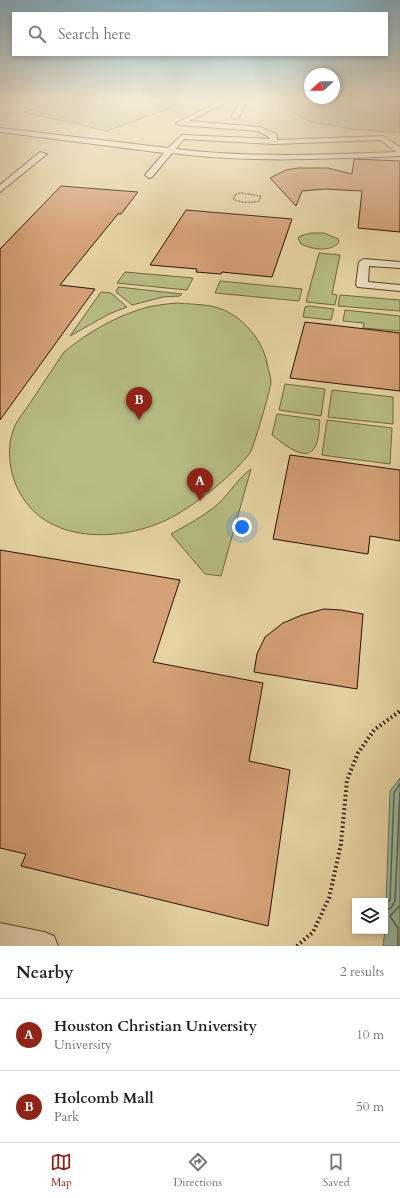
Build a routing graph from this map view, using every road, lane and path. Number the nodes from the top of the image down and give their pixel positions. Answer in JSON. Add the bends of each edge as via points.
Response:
{"nodes":[{"id":1,"x":136,"y":145,"type":"edge"},
{"id":2,"x":144,"y":145,"type":"edge"},
{"id":3,"x":175,"y":145,"type":"edge"},
{"id":4,"x":171,"y":149,"type":"junction"},
{"id":5,"x":399,"y":150,"type":"edge"},
{"id":6,"x":43,"y":154,"type":"dead end"},
{"id":7,"x":149,"y":175,"type":"dead end"},
{"id":8,"x":0,"y":189,"type":"edge"},
{"id":9,"x":254,"y":202,"type":"joint"},
{"id":10,"x":400,"y":265,"type":"edge"},
{"id":11,"x":400,"y":288,"type":"edge"},
{"id":12,"x":400,"y":711,"type":"edge"},
{"id":13,"x":0,"y":938,"type":"edge"},
{"id":14,"x":44,"y":946,"type":"edge"},
{"id":15,"x":297,"y":946,"type":"edge"}],
"edges":[{"from":1,"to":4,"type":"lane"},
{"from":2,"to":4,"type":"lane"},
{"from":3,"to":4,"type":"lane"},
{"from":4,"to":5,"type":"lane","via":[[228,157],[295,158]]},
{"from":4,"to":7,"type":"lane"},
{"from":6,"to":8,"type":"lane"},
{"from":9,"to":9,"type":"path","via":[[236,201],[233,199],[236,194],[242,193],[261,196],[259,201]]},
{"from":10,"to":11,"type":"lane","via":[[364,262],[362,285]]},
{"from":12,"to":15,"type":"path","via":[[374,730],[358,753],[347,780],[341,844],[329,898],[313,932]]},
{"from":13,"to":14,"type":"lane"}]}
